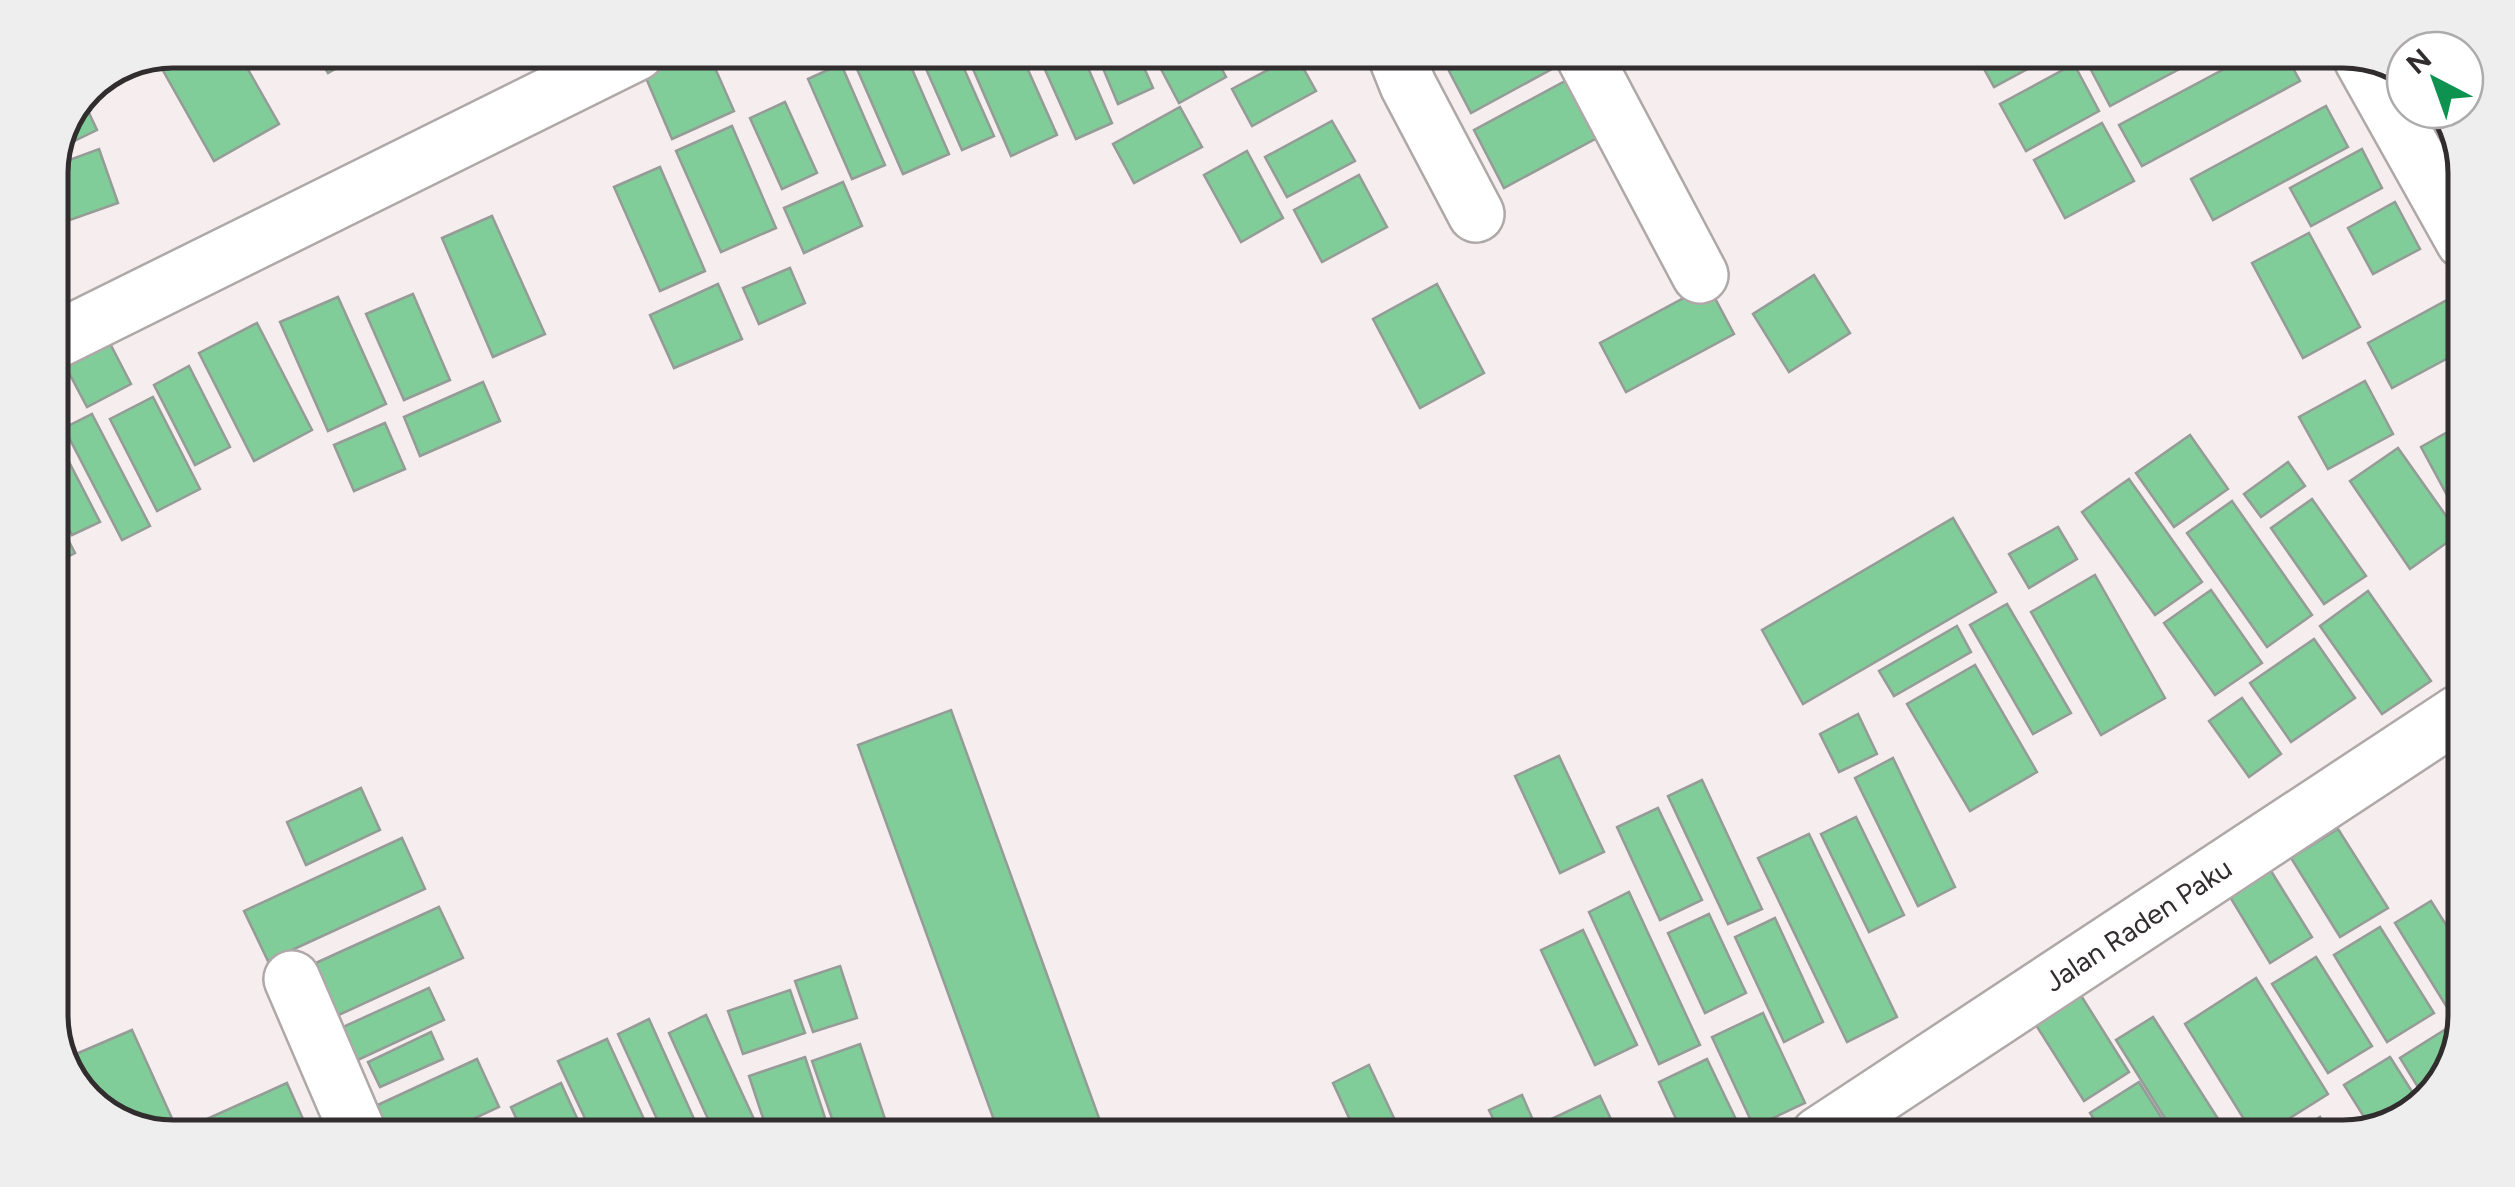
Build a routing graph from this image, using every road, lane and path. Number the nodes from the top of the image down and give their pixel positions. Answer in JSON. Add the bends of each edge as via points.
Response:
{"nodes":[{"id":1,"x":604,"y":68,"type":"edge"},
{"id":2,"x":1401,"y":68,"type":"edge"},
{"id":3,"x":1590,"y":68,"type":"edge"},
{"id":4,"x":2369,"y":72,"type":"edge"},
{"id":5,"x":2447,"y":211,"type":"edge"},
{"id":6,"x":1476,"y":214,"type":"dead end"},
{"id":7,"x":1700,"y":275,"type":"dead end"},
{"id":8,"x":68,"y":334,"type":"edge"},
{"id":9,"x":2448,"y":736,"type":"edge"},
{"id":10,"x":292,"y":979,"type":"dead end"},
{"id":11,"x":353,"y":1120,"type":"edge"},
{"id":12,"x":1843,"y":1120,"type":"edge"}],
"edges":[{"from":1,"to":8,"type":"street"},
{"from":2,"to":6,"type":"street"},
{"from":3,"to":7,"type":"street"},
{"from":4,"to":5,"type":"street"},
{"from":9,"to":12,"type":"street","name":"Jalan Raden Paku"},
{"from":10,"to":11,"type":"street"}]}
